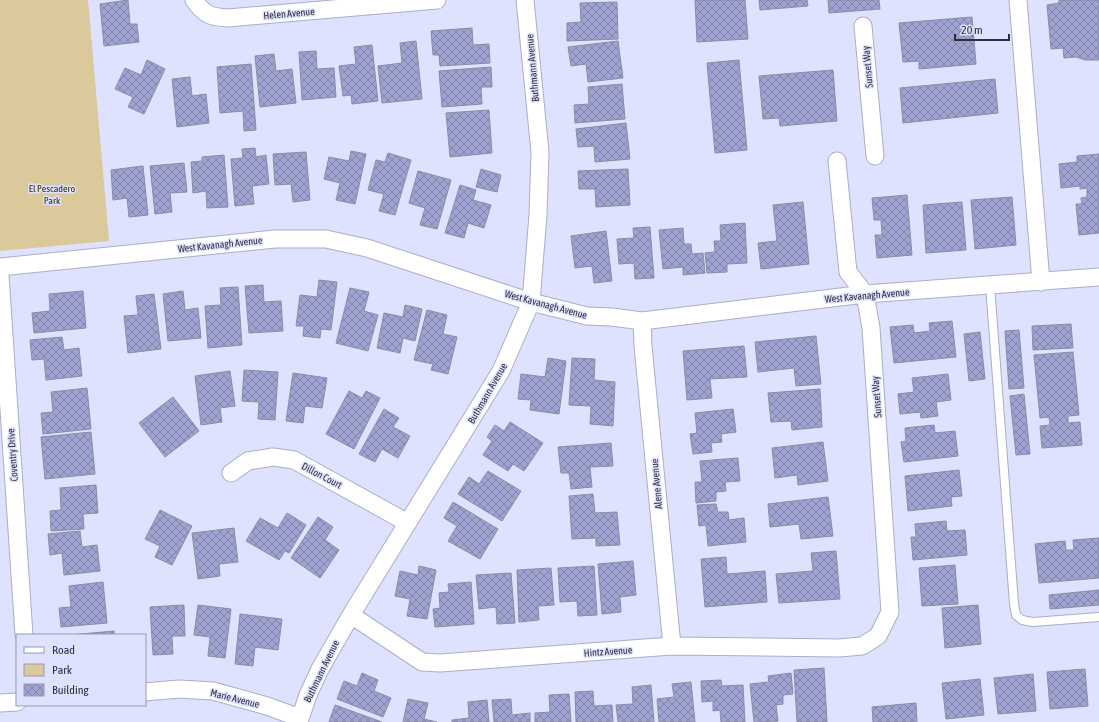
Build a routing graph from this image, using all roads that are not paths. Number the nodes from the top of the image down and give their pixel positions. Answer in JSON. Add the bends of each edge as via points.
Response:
{"nodes":[{"id":1,"x":194,"y":0,"type":"edge"},
{"id":2,"x":437,"y":0,"type":"edge"},
{"id":3,"x":525,"y":0,"type":"edge"},
{"id":4,"x":1018,"y":0,"type":"edge"},
{"id":5,"x":864,"y":26,"type":"dead end"},
{"id":6,"x":875,"y":156,"type":"dead end"},
{"id":7,"x":838,"y":161,"type":"dead end"},
{"id":8,"x":0,"y":267,"type":"edge"},
{"id":9,"x":0,"y":275,"type":"edge"},
{"id":10,"x":1099,"y":277,"type":"edge"},
{"id":11,"x":1041,"y":282,"type":"junction"},
{"id":12,"x":990,"y":285,"type":"junction"},
{"id":13,"x":866,"y":294,"type":"junction"},
{"id":14,"x":531,"y":302,"type":"junction"},
{"id":15,"x":642,"y":321,"type":"junction"},
{"id":16,"x":231,"y":473,"type":"dead end"},
{"id":17,"x":408,"y":523,"type":"junction"},
{"id":18,"x":351,"y":615,"type":"junction"},
{"id":19,"x":1099,"y":617,"type":"edge"},
{"id":20,"x":24,"y":634,"type":"edge"},
{"id":21,"x":878,"y":636,"type":"joint"},
{"id":22,"x":672,"y":646,"type":"junction"},
{"id":23,"x":146,"y":692,"type":"edge"},
{"id":24,"x":16,"y":702,"type":"edge"},
{"id":25,"x":0,"y":703,"type":"edge"},
{"id":26,"x":300,"y":720,"type":"edge"}],
"edges":[{"from":1,"to":2,"type":"street","name":"Helen Avenue","via":[[201,10],[213,17],[228,18]]},
{"from":3,"to":14,"type":"street","name":"Buthmann Avenue","via":[[540,152]]},
{"from":4,"to":11,"type":"street"},
{"from":5,"to":6,"type":"street","name":"Sunset Way"},
{"from":7,"to":13,"type":"street","via":[[848,272]]},
{"from":8,"to":14,"type":"street","name":"West Kavanagh Avenue","via":[[275,239],[326,239],[367,248]]},
{"from":9,"to":20,"type":"street","name":"Coventry Drive"},
{"from":10,"to":11,"type":"street","name":"West Kavanagh Avenue"},
{"from":11,"to":12,"type":"street","name":"West Kavanagh Avenue"},
{"from":12,"to":13,"type":"street","name":"West Kavanagh Avenue"},
{"from":12,"to":19,"type":"lane","via":[[1016,615],[1022,620],[1032,622]]},
{"from":13,"to":15,"type":"street","name":"West Kavanagh Avenue"},
{"from":13,"to":21,"type":"street","name":"Sunset Way","via":[[871,328],[890,612]]},
{"from":14,"to":15,"type":"street","name":"West Kavanagh Avenue","via":[[587,316]]},
{"from":14,"to":17,"type":"street","name":"Buthmann Avenue","via":[[501,371]]},
{"from":15,"to":22,"type":"street","name":"Alene Avenue"},
{"from":16,"to":17,"type":"street","name":"Dillon Court","via":[[248,461],[273,457],[294,460]]},
{"from":17,"to":18,"type":"street","name":"Buthmann Avenue"},
{"from":18,"to":22,"type":"street","name":"Hintz Avenue","via":[[422,662],[440,663]]},
{"from":18,"to":26,"type":"street","name":"Buthmann Avenue","via":[[320,669]]},
{"from":21,"to":22,"type":"street","name":"Hintz Avenue","via":[[862,646],[839,648]]},
{"from":23,"to":26,"type":"street","name":"Marie Avenue","via":[[179,689],[213,691],[267,706]]},
{"from":24,"to":25,"type":"street"}]}
